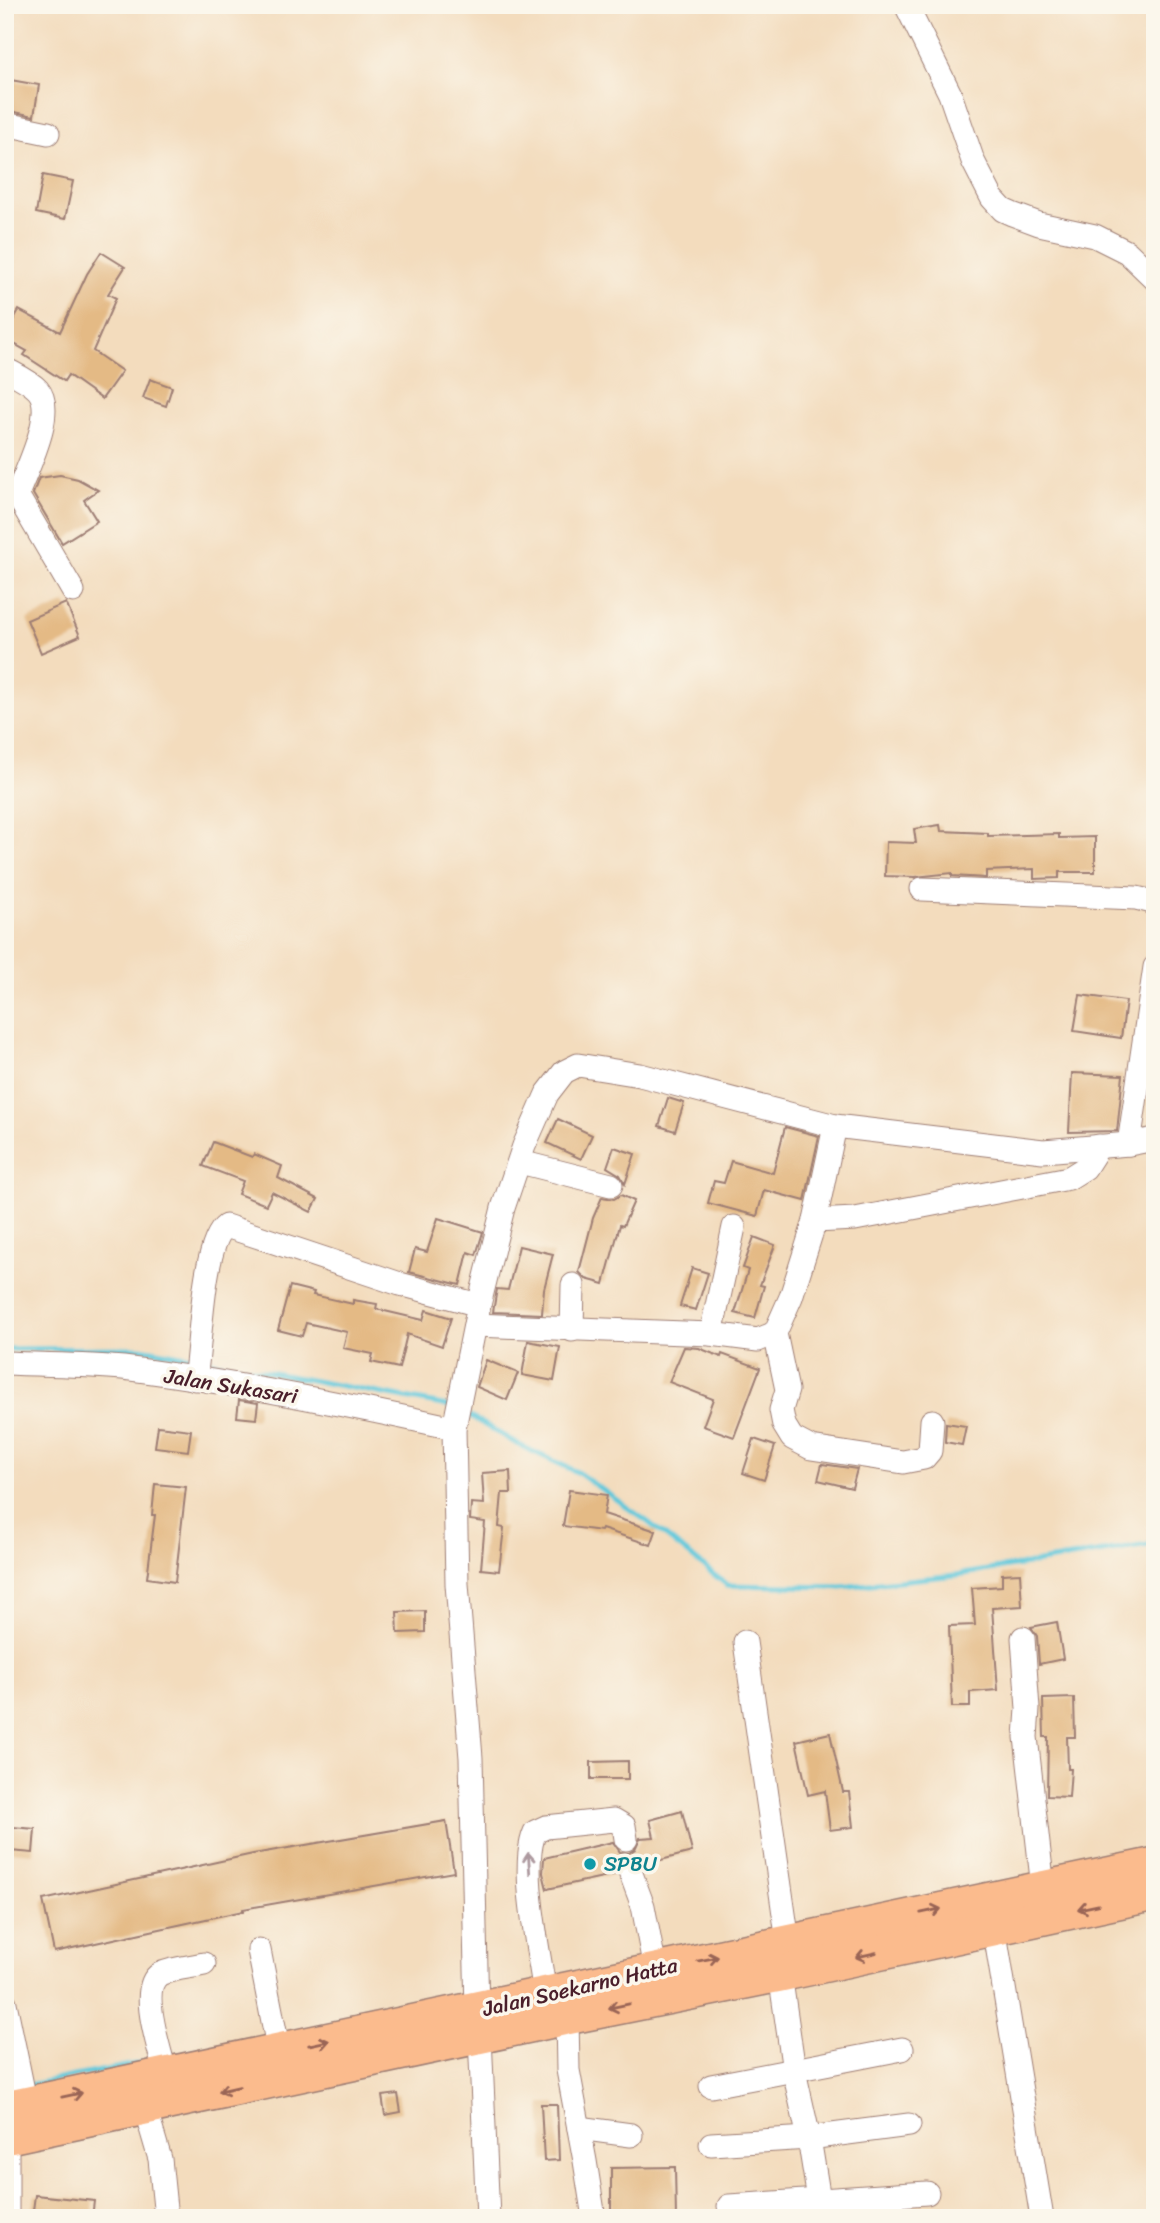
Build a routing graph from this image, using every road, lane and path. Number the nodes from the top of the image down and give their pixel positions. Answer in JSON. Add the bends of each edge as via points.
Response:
{"nodes":[{"id":1,"x":906,"y":5,"type":"edge"},
{"id":2,"x":8,"y":128,"type":"edge"},
{"id":3,"x":48,"y":133,"type":"dead end"},
{"id":4,"x":1155,"y":279,"type":"edge"},
{"id":5,"x":5,"y":369,"type":"edge"},
{"id":6,"x":73,"y":591,"type":"dead end"},
{"id":7,"x":922,"y":889,"type":"dead end"},
{"id":8,"x":1155,"y":905,"type":"edge"},
{"id":9,"x":1155,"y":967,"type":"edge"},
{"id":10,"x":835,"y":1126,"type":"junction"},
{"id":11,"x":1155,"y":1139,"type":"edge"},
{"id":12,"x":1129,"y":1143,"type":"junction"},
{"id":13,"x":1099,"y":1146,"type":"junction"},
{"id":14,"x":520,"y":1162,"type":"junction"},
{"id":15,"x":611,"y":1185,"type":"dead end"},
{"id":16,"x":814,"y":1221,"type":"junction"},
{"id":17,"x":734,"y":1227,"type":"dead end"},
{"id":18,"x":573,"y":1285,"type":"dead end"},
{"id":19,"x":477,"y":1315,"type":"junction"},
{"id":20,"x":572,"y":1330,"type":"junction"},
{"id":21,"x":775,"y":1333,"type":"junction"},
{"id":22,"x":711,"y":1335,"type":"junction"},
{"id":23,"x":5,"y":1363,"type":"edge"},
{"id":24,"x":196,"y":1374,"type":"junction"},
{"id":25,"x":455,"y":1422,"type":"junction"},
{"id":26,"x":932,"y":1422,"type":"dead end"},
{"id":27,"x":1023,"y":1638,"type":"dead end"},
{"id":28,"x":745,"y":1642,"type":"dead end"},
{"id":29,"x":626,"y":1839,"type":"dead end"},
{"id":30,"x":1155,"y":1865,"type":"edge"},
{"id":31,"x":630,"y":1871,"type":"dead end"},
{"id":32,"x":1042,"y":1882,"type":"junction"},
{"id":33,"x":1155,"y":1893,"type":"edge"},
{"id":34,"x":994,"y":1927,"type":"junction"},
{"id":35,"x":260,"y":1950,"type":"dead end"},
{"id":36,"x":785,"y":1963,"type":"junction"},
{"id":37,"x":204,"y":1964,"type":"dead end"},
{"id":38,"x":655,"y":1969,"type":"junction"},
{"id":39,"x":5,"y":2003,"type":"edge"},
{"id":40,"x":556,"y":2006,"type":"junction"},
{"id":41,"x":478,"y":2016,"type":"junction"},
{"id":42,"x":278,"y":2047,"type":"junction"},
{"id":43,"x":902,"y":2049,"type":"dead end"},
{"id":44,"x":793,"y":2063,"type":"junction"},
{"id":45,"x":165,"y":2070,"type":"junction"},
{"id":46,"x":711,"y":2086,"type":"dead end"},
{"id":47,"x":145,"y":2108,"type":"junction"},
{"id":48,"x":13,"y":2116,"type":"edge"},
{"id":49,"x":909,"y":2125,"type":"dead end"},
{"id":50,"x":579,"y":2128,"type":"junction"},
{"id":51,"x":631,"y":2135,"type":"dead end"},
{"id":52,"x":809,"y":2137,"type":"junction"},
{"id":53,"x":711,"y":2144,"type":"dead end"},
{"id":54,"x":927,"y":2193,"type":"dead end"},
{"id":55,"x":729,"y":2206,"type":"dead end"},
{"id":56,"x":820,"y":2209,"type":"edge"},
{"id":57,"x":7,"y":2218,"type":"edge"},
{"id":58,"x":166,"y":2218,"type":"edge"},
{"id":59,"x":488,"y":2218,"type":"edge"},
{"id":60,"x":594,"y":2218,"type":"edge"},
{"id":61,"x":1042,"y":2218,"type":"edge"}],
"edges":[{"from":1,"to":4,"type":"street","via":[[950,94],[973,161],[998,204],[1012,215],[1039,224],[1095,236],[1127,252]]},
{"from":2,"to":3,"type":"street"},
{"from":5,"to":6,"type":"street","via":[[38,390],[45,402],[44,421],[17,495]]},
{"from":7,"to":8,"type":"street","via":[[1136,898]]},
{"from":9,"to":12,"type":"street"},
{"from":10,"to":13,"type":"street","via":[[1043,1151]]},
{"from":10,"to":14,"type":"street","via":[[640,1074],[578,1065],[564,1072],[547,1094]]},
{"from":10,"to":16,"type":"street"},
{"from":11,"to":12,"type":"street"},
{"from":12,"to":13,"type":"street"},
{"from":13,"to":16,"type":"street","via":[[1085,1168],[1069,1178],[855,1219]]},
{"from":14,"to":15,"type":"street"},
{"from":14,"to":19,"type":"street","via":[[503,1208]]},
{"from":16,"to":21,"type":"street"},
{"from":17,"to":22,"type":"street"},
{"from":18,"to":20,"type":"street"},
{"from":19,"to":20,"type":"street"},
{"from":19,"to":24,"type":"street","via":[[226,1226],[219,1231],[208,1267]]},
{"from":19,"to":25,"type":"street"},
{"from":20,"to":22,"type":"street"},
{"from":21,"to":22,"type":"street","via":[[758,1340]]},
{"from":21,"to":26,"type":"street","via":[[787,1390],[781,1410],[783,1425],[800,1444],[827,1452],[918,1460],[930,1451]]},
{"from":23,"to":24,"type":"street","name":"Jalan Sukasari"},
{"from":24,"to":25,"type":"street","name":"Jalan Sukasari"},
{"from":25,"to":41,"type":"street","via":[[457,1584],[471,1758]]},
{"from":27,"to":32,"type":"street","via":[[1026,1737]]},
{"from":28,"to":36,"type":"street","via":[[777,1861]]},
{"from":40,"to":29,"type":"street","one_way":true,"via":[[535,1931],[528,1852],[535,1832],[614,1819],[624,1826]]},
{"from":30,"to":32,"type":"highway","name":"Jalan Soekarno Hatta"},
{"from":31,"to":38,"type":"street","via":[[643,1906]]},
{"from":36,"to":32,"type":"highway","name":"Jalan Soekarno Hatta","one_way":true},
{"from":33,"to":34,"type":"highway","name":"Jalan Soekarno Hatta","one_way":true},
{"from":34,"to":36,"type":"highway","name":"Jalan Soekarno Hatta","one_way":true},
{"from":34,"to":61,"type":"street"},
{"from":35,"to":42,"type":"street"},
{"from":38,"to":36,"type":"highway","name":"Jalan Soekarno Hatta","one_way":true},
{"from":36,"to":40,"type":"highway","name":"Jalan Soekarno Hatta","one_way":true},
{"from":36,"to":44,"type":"street"},
{"from":37,"to":45,"type":"street","via":[[160,1974],[152,1983],[151,2012]]},
{"from":38,"to":40,"type":"highway","name":"Jalan Soekarno Hatta"},
{"from":39,"to":48,"type":"street"},
{"from":40,"to":41,"type":"highway","name":"Jalan Soekarno Hatta"},
{"from":40,"to":50,"type":"street"},
{"from":42,"to":41,"type":"highway","name":"Jalan Soekarno Hatta","one_way":true},
{"from":41,"to":47,"type":"highway","name":"Jalan Soekarno Hatta","one_way":true},
{"from":41,"to":59,"type":"street"},
{"from":42,"to":45,"type":"highway","name":"Jalan Soekarno Hatta"},
{"from":43,"to":44,"type":"street"},
{"from":44,"to":46,"type":"street"},
{"from":44,"to":52,"type":"street"},
{"from":48,"to":45,"type":"highway","name":"Jalan Soekarno Hatta","one_way":true},
{"from":47,"to":48,"type":"highway","name":"Jalan Soekarno Hatta"},
{"from":47,"to":58,"type":"street","via":[[160,2160]]},
{"from":48,"to":57,"type":"street"},
{"from":49,"to":52,"type":"street"},
{"from":50,"to":51,"type":"street"},
{"from":50,"to":60,"type":"street"},
{"from":52,"to":53,"type":"street"},
{"from":52,"to":56,"type":"street"},
{"from":54,"to":56,"type":"street"},
{"from":55,"to":56,"type":"street"}]}
